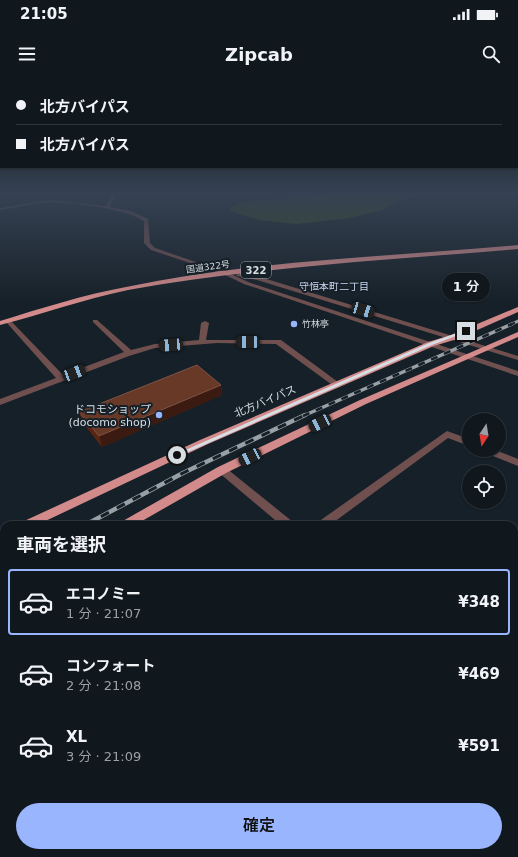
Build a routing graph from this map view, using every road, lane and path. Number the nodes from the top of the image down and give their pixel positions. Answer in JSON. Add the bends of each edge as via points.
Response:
{"nodes":[{"id":1,"x":146,"y":230,"type":"edge"},
{"id":2,"x":518,"y":247,"type":"edge"},
{"id":3,"x":225,"y":274,"type":"junction"},
{"id":4,"x":518,"y":309,"type":"edge"},
{"id":5,"x":95,"y":321,"type":"dead end"},
{"id":6,"x":4,"y":322,"type":"edge"},
{"id":7,"x":205,"y":323,"type":"dead end"},
{"id":8,"x":518,"y":334,"type":"edge"},
{"id":9,"x":454,"y":337,"type":"junction"},
{"id":10,"x":202,"y":342,"type":"junction"},
{"id":11,"x":431,"y":344,"type":"junction"},
{"id":12,"x":489,"y":348,"type":"junction"},
{"id":13,"x":130,"y":353,"type":"junction"},
{"id":14,"x":468,"y":356,"type":"junction"},
{"id":15,"x":518,"y":358,"type":"edge"},
{"id":16,"x":518,"y":374,"type":"edge"},
{"id":17,"x":61,"y":378,"type":"junction"},
{"id":18,"x":338,"y":384,"type":"junction"},
{"id":19,"x":0,"y":402,"type":"edge"},
{"id":20,"x":462,"y":440,"type":"edge"},
{"id":21,"x":503,"y":457,"type":"edge"},
{"id":22,"x":518,"y":463,"type":"edge"},
{"id":23,"x":222,"y":470,"type":"junction"},
{"id":24,"x":35,"y":521,"type":"edge"},
{"id":25,"x":132,"y":521,"type":"edge"},
{"id":26,"x":284,"y":521,"type":"edge"},
{"id":27,"x":327,"y":521,"type":"edge"}],
"edges":[{"from":1,"to":3,"type":"street","via":[[147,243],[153,249]]},
{"from":2,"to":3,"type":"highway","name":"国道322号","number":"322","via":[[382,257]]},
{"from":3,"to":6,"type":"highway","name":"国道322号","number":"322","via":[[65,302]]},
{"from":3,"to":9,"type":"street","via":[[258,278]]},
{"from":3,"to":11,"type":"street"},
{"from":4,"to":9,"type":"highway","name":"北方バイパス"},
{"from":5,"to":13,"type":"street"},
{"from":6,"to":17,"type":"street"},
{"from":7,"to":10,"type":"street"},
{"from":8,"to":12,"type":"highway"},
{"from":9,"to":11,"type":"highway","name":"北方バイパス"},
{"from":9,"to":12,"type":"street"},
{"from":10,"to":13,"type":"street","via":[[155,346]]},
{"from":10,"to":18,"type":"street","via":[[278,342]]},
{"from":11,"to":14,"type":"street"},
{"from":11,"to":18,"type":"highway","name":"北方バイパス"},
{"from":12,"to":14,"type":"highway"},
{"from":12,"to":15,"type":"street"},
{"from":13,"to":17,"type":"street"},
{"from":14,"to":16,"type":"street"},
{"from":14,"to":23,"type":"highway","via":[[363,402]]},
{"from":17,"to":19,"type":"street"},
{"from":18,"to":24,"type":"highway","name":"北方バイパス","via":[[204,442]]},
{"from":20,"to":27,"type":"street","via":[[447,434]]},
{"from":21,"to":22,"type":"street"},
{"from":23,"to":25,"type":"highway"},
{"from":23,"to":26,"type":"street"}]}
